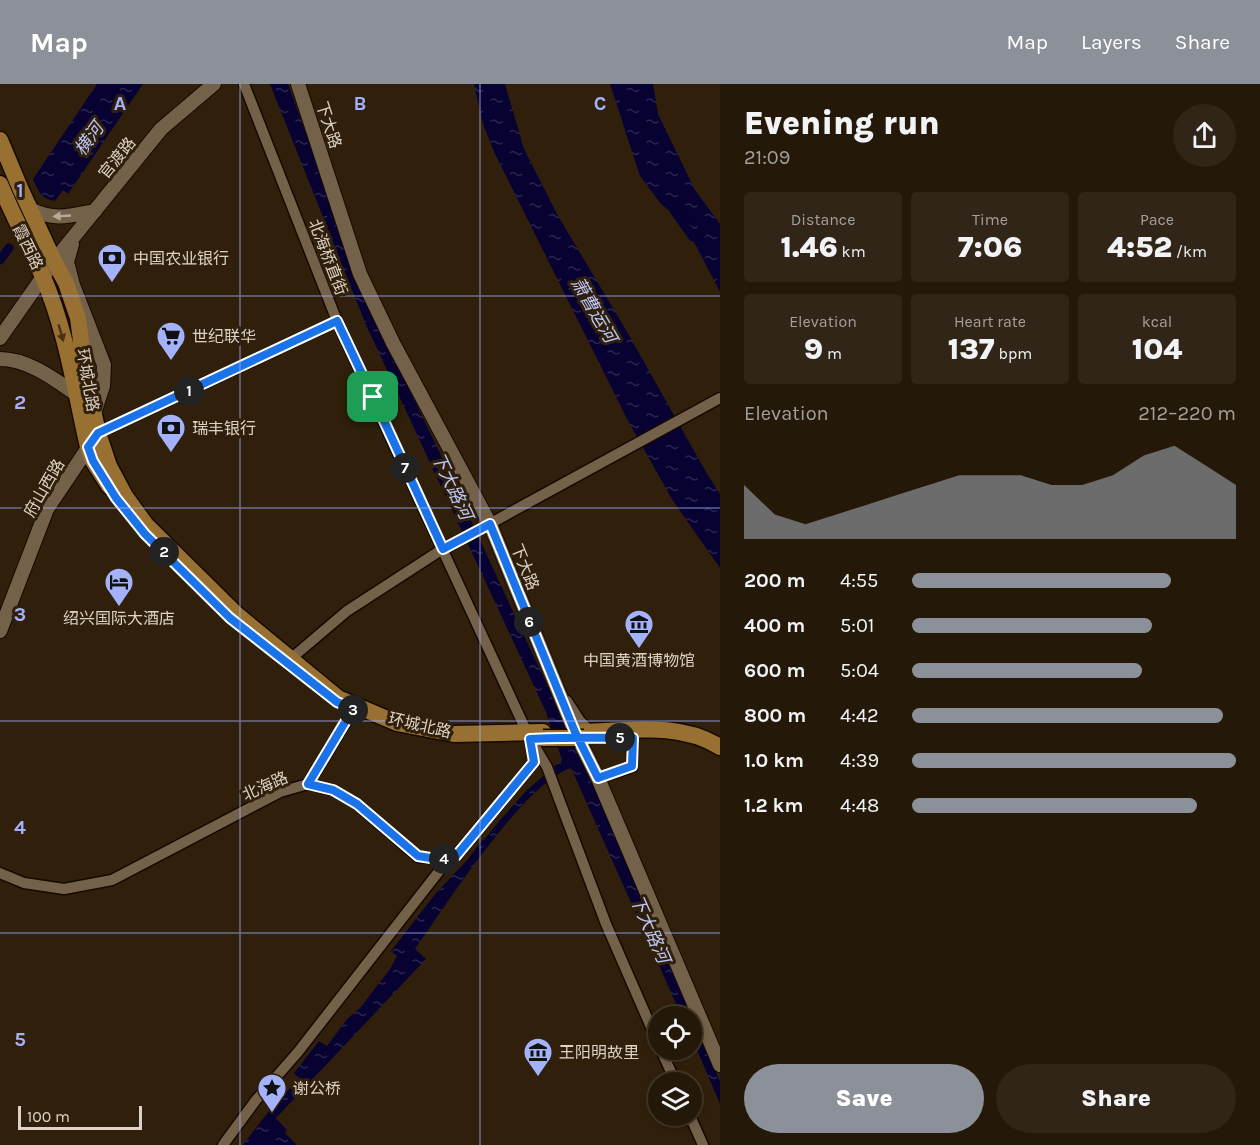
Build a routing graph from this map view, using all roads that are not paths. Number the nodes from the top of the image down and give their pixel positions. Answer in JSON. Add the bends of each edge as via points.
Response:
{"nodes":[{"id":1,"x":214,"y":84,"type":"edge"},
{"id":2,"x":244,"y":84,"type":"edge"},
{"id":3,"x":298,"y":84,"type":"edge"},
{"id":4,"x":0,"y":140,"type":"edge"},
{"id":5,"x":0,"y":184,"type":"edge"},
{"id":6,"x":30,"y":209,"type":"junction"},
{"id":7,"x":95,"y":211,"type":"junction"},
{"id":8,"x":73,"y":238,"type":"junction"},
{"id":9,"x":54,"y":261,"type":"junction"},
{"id":10,"x":43,"y":277,"type":"junction"},
{"id":11,"x":337,"y":321,"type":"junction"},
{"id":12,"x":0,"y":338,"type":"edge"},
{"id":13,"x":0,"y":359,"type":"edge"},
{"id":14,"x":76,"y":394,"type":"junction"},
{"id":15,"x":720,"y":398,"type":"edge"},
{"id":16,"x":94,"y":413,"type":"junction"},
{"id":17,"x":98,"y":433,"type":"junction"},
{"id":18,"x":88,"y":447,"type":"junction"},
{"id":19,"x":490,"y":524,"type":"junction"},
{"id":20,"x":443,"y":549,"type":"junction"},
{"id":21,"x":0,"y":631,"type":"edge"},
{"id":22,"x":289,"y":660,"type":"junction"},
{"id":23,"x":559,"y":693,"type":"junction"},
{"id":24,"x":355,"y":707,"type":"junction"},
{"id":25,"x":586,"y":734,"type":"junction"},
{"id":26,"x":535,"y":735,"type":"junction"},
{"id":27,"x":633,"y":738,"type":"junction"},
{"id":28,"x":720,"y":747,"type":"edge"},
{"id":29,"x":720,"y":753,"type":"edge"},
{"id":30,"x":598,"y":778,"type":"junction"},
{"id":31,"x":308,"y":784,"type":"junction"},
{"id":32,"x":443,"y":860,"type":"junction"},
{"id":33,"x":0,"y":873,"type":"edge"},
{"id":34,"x":648,"y":1020,"type":"edge"},
{"id":35,"x":720,"y":1065,"type":"edge"},
{"id":36,"x":694,"y":1126,"type":"edge"},
{"id":37,"x":223,"y":1145,"type":"edge"},
{"id":38,"x":703,"y":1145,"type":"edge"}],
"edges":[{"from":1,"to":7,"type":"street","name":"官渡路","via":[[161,129]]},
{"from":2,"to":11,"type":"street","name":"北海桥直街"},
{"from":3,"to":19,"type":"street","name":"下大路","via":[[360,274]]},
{"from":4,"to":6,"type":"main road","name":"霞西路"},
{"from":5,"to":10,"type":"main road","name":"霞西路"},
{"from":7,"to":6,"type":"street","one_way":true,"via":[[60,218]]},
{"from":6,"to":9,"type":"main road","name":"霞西路"},
{"from":7,"to":8,"type":"street","name":"官渡路"},
{"from":8,"to":9,"type":"street","name":"官渡路"},
{"from":8,"to":16,"type":"street","via":[[67,262],[104,365],[103,386]]},
{"from":9,"to":10,"type":"street","name":"官渡路"},
{"from":9,"to":16,"type":"main road","name":"环城北路","via":[[78,318]]},
{"from":10,"to":12,"type":"street","name":"官渡路"},
{"from":10,"to":14,"type":"main road","name":"环城北路","one_way":true},
{"from":11,"to":17,"type":"street"},
{"from":11,"to":20,"type":"street","name":"北海桥直街"},
{"from":13,"to":14,"type":"street","via":[[14,359]]},
{"from":14,"to":18,"type":"main road","name":"环城北路"},
{"from":15,"to":19,"type":"street"},
{"from":16,"to":17,"type":"main road","name":"环城北路"},
{"from":17,"to":18,"type":"street","name":"府山西路"},
{"from":17,"to":22,"type":"main road","name":"环城北路","via":[[109,466],[146,525]]},
{"from":18,"to":21,"type":"street","name":"府山西路","via":[[47,509]]},
{"from":18,"to":22,"type":"main road","name":"环城北路","via":[[116,498],[145,534],[230,618]]},
{"from":19,"to":20,"type":"street"},
{"from":19,"to":23,"type":"street","name":"下大路"},
{"from":20,"to":22,"type":"street","via":[[347,611]]},
{"from":20,"to":26,"type":"street","name":"北海桥直街"},
{"from":22,"to":24,"type":"main road","name":"环城北路","via":[[337,702]]},
{"from":23,"to":25,"type":"street"},
{"from":23,"to":30,"type":"street","name":"下大路"},
{"from":24,"to":26,"type":"main road","name":"环城北路","via":[[395,727],[455,741]]},
{"from":24,"to":31,"type":"street"},
{"from":25,"to":26,"type":"main road","name":"环城北路","bridge":true},
{"from":25,"to":27,"type":"main road","name":"环城北路"},
{"from":25,"to":28,"type":"main road","name":"环城北路","via":[[666,730],[689,733]]},
{"from":26,"to":32,"type":"street","via":[[534,762],[456,856]]},
{"from":26,"to":34,"type":"street","name":"北海桥直街","via":[[606,924]]},
{"from":27,"to":29,"type":"main road","name":"环城北路","via":[[687,740]]},
{"from":27,"to":30,"type":"street","via":[[632,766]]},
{"from":30,"to":35,"type":"street","name":"下大路"},
{"from":31,"to":32,"type":"street","name":"北海路","via":[[333,790],[357,804],[418,856]]},
{"from":31,"to":33,"type":"street","name":"北海路","via":[[280,792],[112,880],[64,890],[24,883]]},
{"from":32,"to":37,"type":"street","via":[[443,866]]},
{"from":36,"to":38,"type":"street"}]}
